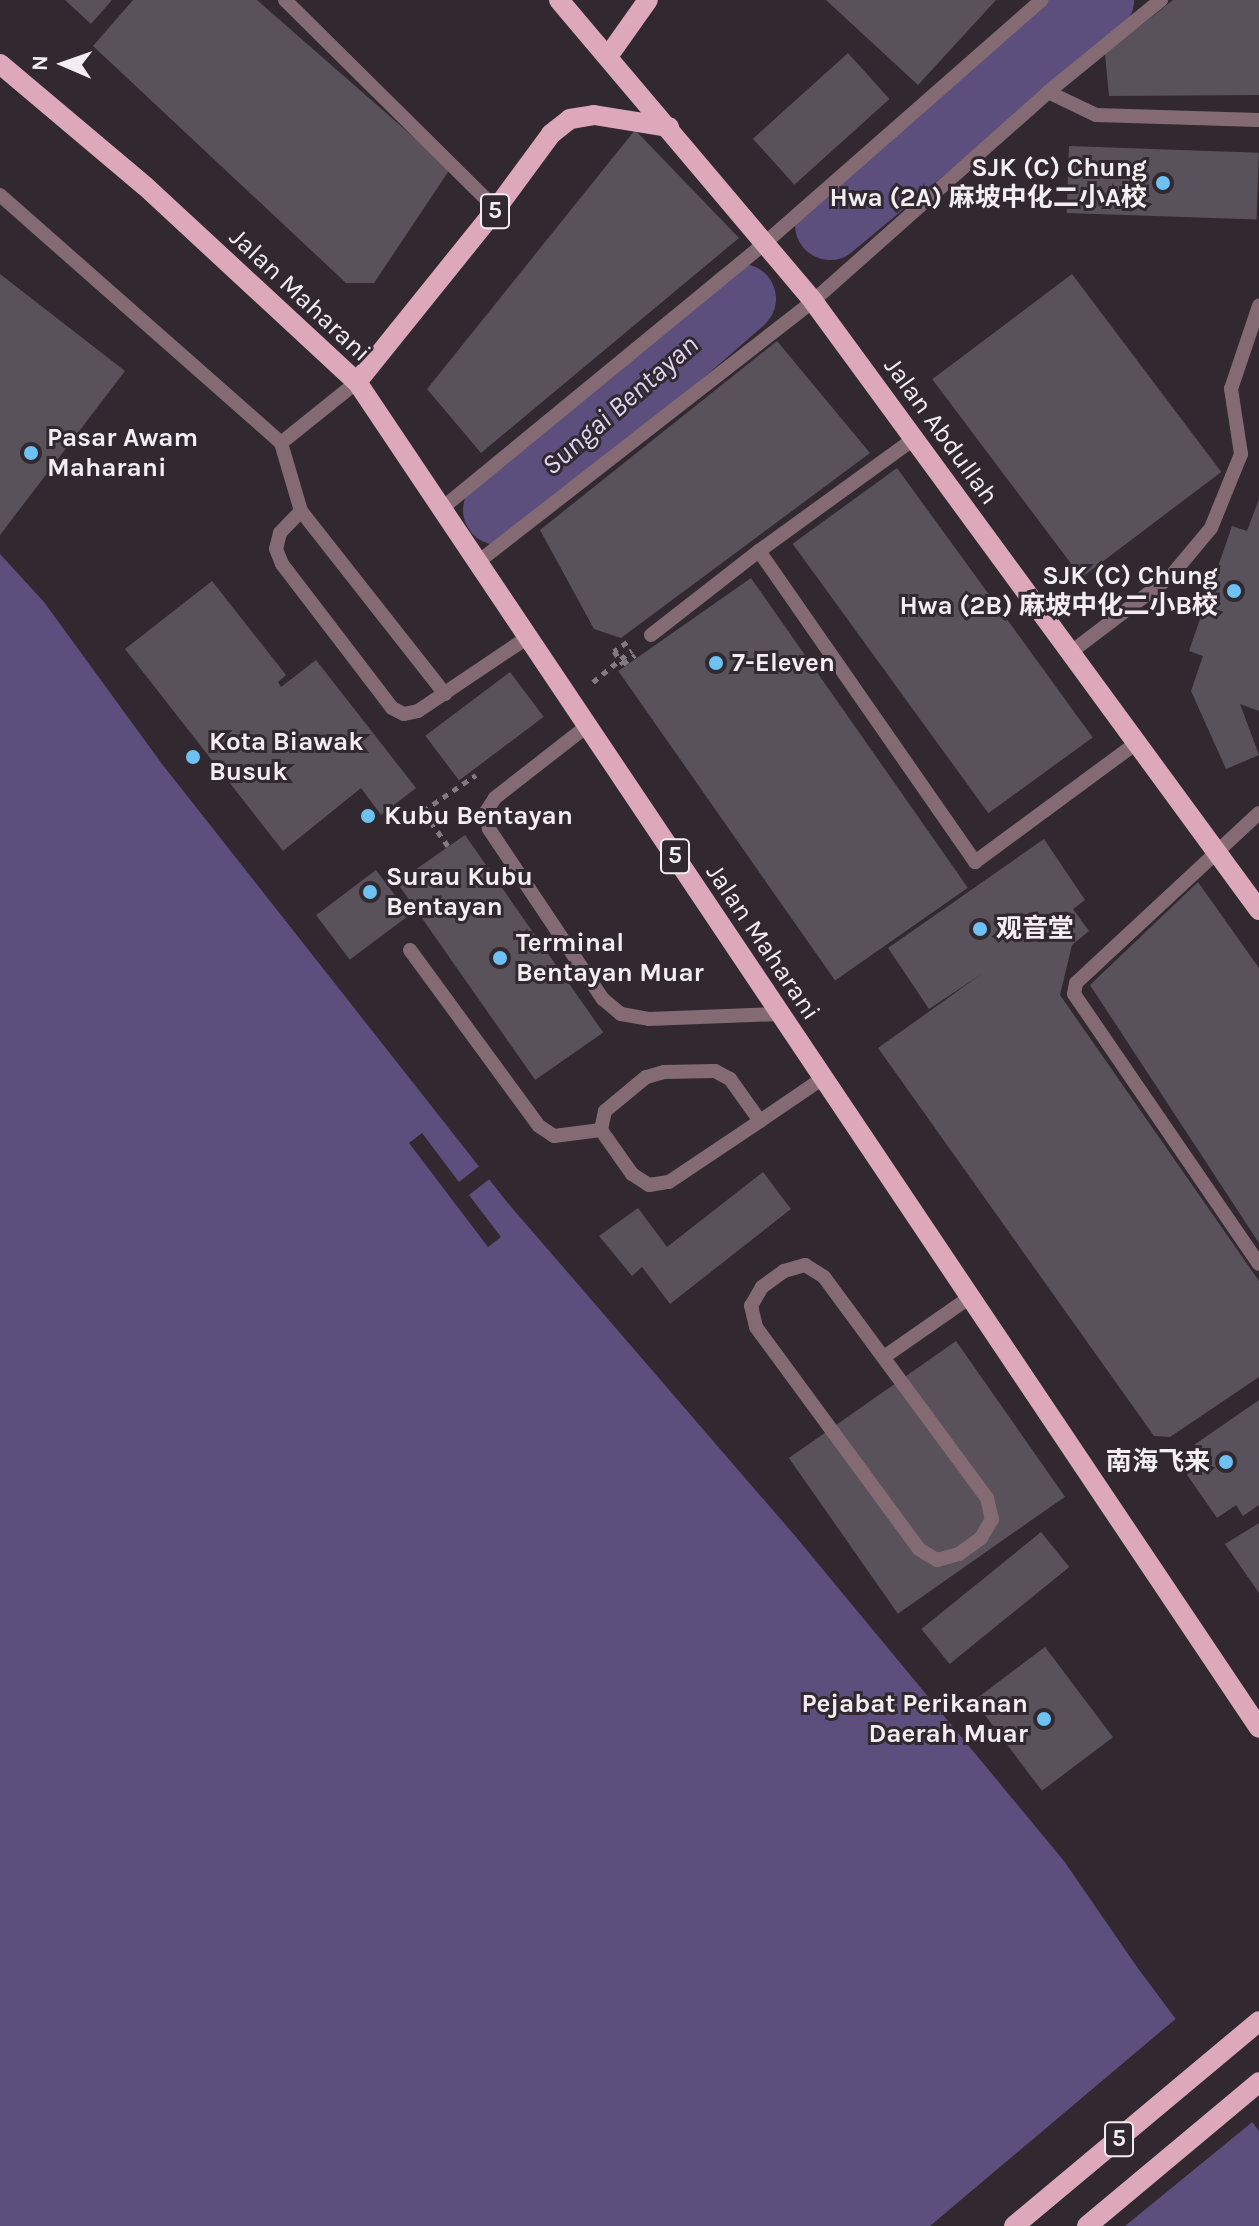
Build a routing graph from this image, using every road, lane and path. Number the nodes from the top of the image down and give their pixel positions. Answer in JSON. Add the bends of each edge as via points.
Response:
{"nodes":[{"id":1,"x":285,"y":0,"type":"edge"},
{"id":2,"x":559,"y":0,"type":"edge"},
{"id":3,"x":648,"y":0,"type":"edge"},
{"id":4,"x":1042,"y":0,"type":"edge"},
{"id":5,"x":1161,"y":0,"type":"edge"},
{"id":6,"x":609,"y":55,"type":"junction"},
{"id":7,"x":0,"y":64,"type":"edge"},
{"id":8,"x":1048,"y":92,"type":"junction"},
{"id":9,"x":1259,"y":120,"type":"edge"},
{"id":10,"x":669,"y":127,"type":"junction"},
{"id":11,"x":0,"y":195,"type":"edge"},
{"id":12,"x":496,"y":209,"type":"junction"},
{"id":13,"x":765,"y":243,"type":"junction"},
{"id":14,"x":813,"y":301,"type":"junction"},
{"id":15,"x":1259,"y":306,"type":"edge"},
{"id":16,"x":357,"y":382,"type":"junction"},
{"id":17,"x":914,"y":439,"type":"junction"},
{"id":18,"x":281,"y":443,"type":"junction"},
{"id":19,"x":440,"y":510,"type":"junction"},
{"id":20,"x":301,"y":511,"type":"junction"},
{"id":21,"x":759,"y":551,"type":"junction"},
{"id":22,"x":478,"y":562,"type":"junction"},
{"id":23,"x":651,"y":635,"type":"dead end"},
{"id":24,"x":528,"y":637,"type":"junction"},
{"id":25,"x":1071,"y":652,"type":"junction"},
{"id":26,"x":445,"y":694,"type":"junction"},
{"id":27,"x":587,"y":726,"type":"junction"},
{"id":28,"x":1138,"y":742,"type":"junction"},
{"id":29,"x":466,"y":783,"type":"dead end"},
{"id":30,"x":1259,"y":813,"type":"edge"},
{"id":31,"x":448,"y":846,"type":"dead end"},
{"id":32,"x":1219,"y":851,"type":"junction"},
{"id":33,"x":1259,"y":910,"type":"edge"},
{"id":34,"x":410,"y":950,"type":"dead end"},
{"id":35,"x":781,"y":1014,"type":"junction"},
{"id":36,"x":823,"y":1078,"type":"junction"},
{"id":37,"x":760,"y":1121,"type":"junction"},
{"id":38,"x":601,"y":1130,"type":"junction"},
{"id":39,"x":1259,"y":1264,"type":"edge"},
{"id":40,"x":970,"y":1297,"type":"junction"},
{"id":41,"x":884,"y":1357,"type":"junction"},
{"id":42,"x":1259,"y":1728,"type":"edge"},
{"id":43,"x":1259,"y":2021,"type":"edge"},
{"id":44,"x":1256,"y":2085,"type":"edge"},
{"id":45,"x":1014,"y":2226,"type":"edge"},
{"id":46,"x":1087,"y":2226,"type":"edge"}],
"edges":[{"from":1,"to":12,"type":"lane"},
{"from":2,"to":6,"type":"main road","name":"Jalan Abdullah"},
{"from":3,"to":6,"type":"main road"},
{"from":4,"to":13,"type":"lane"},
{"from":5,"to":8,"type":"lane"},
{"from":6,"to":10,"type":"main road","name":"Jalan Abdullah"},
{"from":7,"to":16,"type":"main road","name":"Jalan Maharani","number":"5","via":[[145,186]]},
{"from":8,"to":9,"type":"lane","via":[[1096,115]]},
{"from":8,"to":14,"type":"lane"},
{"from":10,"to":12,"type":"main road","number":"5","via":[[594,115],[570,119],[551,134]]},
{"from":10,"to":13,"type":"main road","name":"Jalan Abdullah"},
{"from":11,"to":18,"type":"lane"},
{"from":12,"to":16,"type":"main road","number":"5"},
{"from":13,"to":14,"type":"main road","name":"Jalan Abdullah"},
{"from":13,"to":19,"type":"lane"},
{"from":14,"to":17,"type":"main road","name":"Jalan Abdullah"},
{"from":14,"to":22,"type":"lane"},
{"from":15,"to":25,"type":"lane","via":[[1231,389],[1241,454],[1211,528],[1171,576]]},
{"from":16,"to":18,"type":"lane"},
{"from":16,"to":19,"type":"main road","name":"Jalan Maharani","number":"5"},
{"from":17,"to":21,"type":"lane"},
{"from":17,"to":25,"type":"main road","name":"Jalan Abdullah"},
{"from":18,"to":20,"type":"lane"},
{"from":19,"to":22,"type":"main road","name":"Jalan Maharani","number":"5"},
{"from":20,"to":26,"type":"lane"},
{"from":20,"to":26,"type":"lane","via":[[280,533],[276,549],[282,564],[392,708],[404,714],[418,711]]},
{"from":21,"to":23,"type":"lane"},
{"from":21,"to":28,"type":"lane","via":[[975,862]]},
{"from":22,"to":24,"type":"main road","name":"Jalan Maharani","number":"5"},
{"from":24,"to":26,"type":"lane"},
{"from":24,"to":27,"type":"main road","name":"Jalan Maharani","number":"5"},
{"from":25,"to":28,"type":"main road","name":"Jalan Abdullah"},
{"from":27,"to":35,"type":"main road","name":"Jalan Maharani","number":"5"},
{"from":27,"to":35,"type":"lane","via":[[495,798],[486,812],[489,829],[603,999],[621,1014],[649,1019]]},
{"from":28,"to":32,"type":"main road","name":"Jalan Abdullah"},
{"from":29,"to":31,"type":"path","via":[[423,811]]},
{"from":30,"to":32,"type":"lane"},
{"from":32,"to":33,"type":"main road","name":"Jalan Abdullah"},
{"from":32,"to":39,"type":"lane","via":[[1076,983],[1074,994]]},
{"from":34,"to":38,"type":"lane","via":[[539,1126],[554,1136]]},
{"from":35,"to":36,"type":"main road","name":"Jalan Maharani","number":"5"},
{"from":36,"to":37,"type":"lane"},
{"from":36,"to":40,"type":"main road","name":"Jalan Maharani","number":"5"},
{"from":37,"to":38,"type":"lane","via":[[669,1182],[649,1185],[632,1174]]},
{"from":37,"to":38,"type":"lane","via":[[730,1079],[715,1071],[664,1072],[646,1077],[605,1111]]},
{"from":40,"to":41,"type":"lane"},
{"from":40,"to":42,"type":"main road","name":"Jalan Maharani","number":"5"},
{"from":41,"to":41,"type":"lane","via":[[987,1498],[992,1519],[981,1538],[959,1554],[937,1560],[919,1549],[756,1327],[751,1306],[762,1287],[784,1271],[805,1265],[824,1277]]},
{"from":43,"to":45,"type":"main road","number":"5"},
{"from":44,"to":46,"type":"main road","number":"5"}]}
